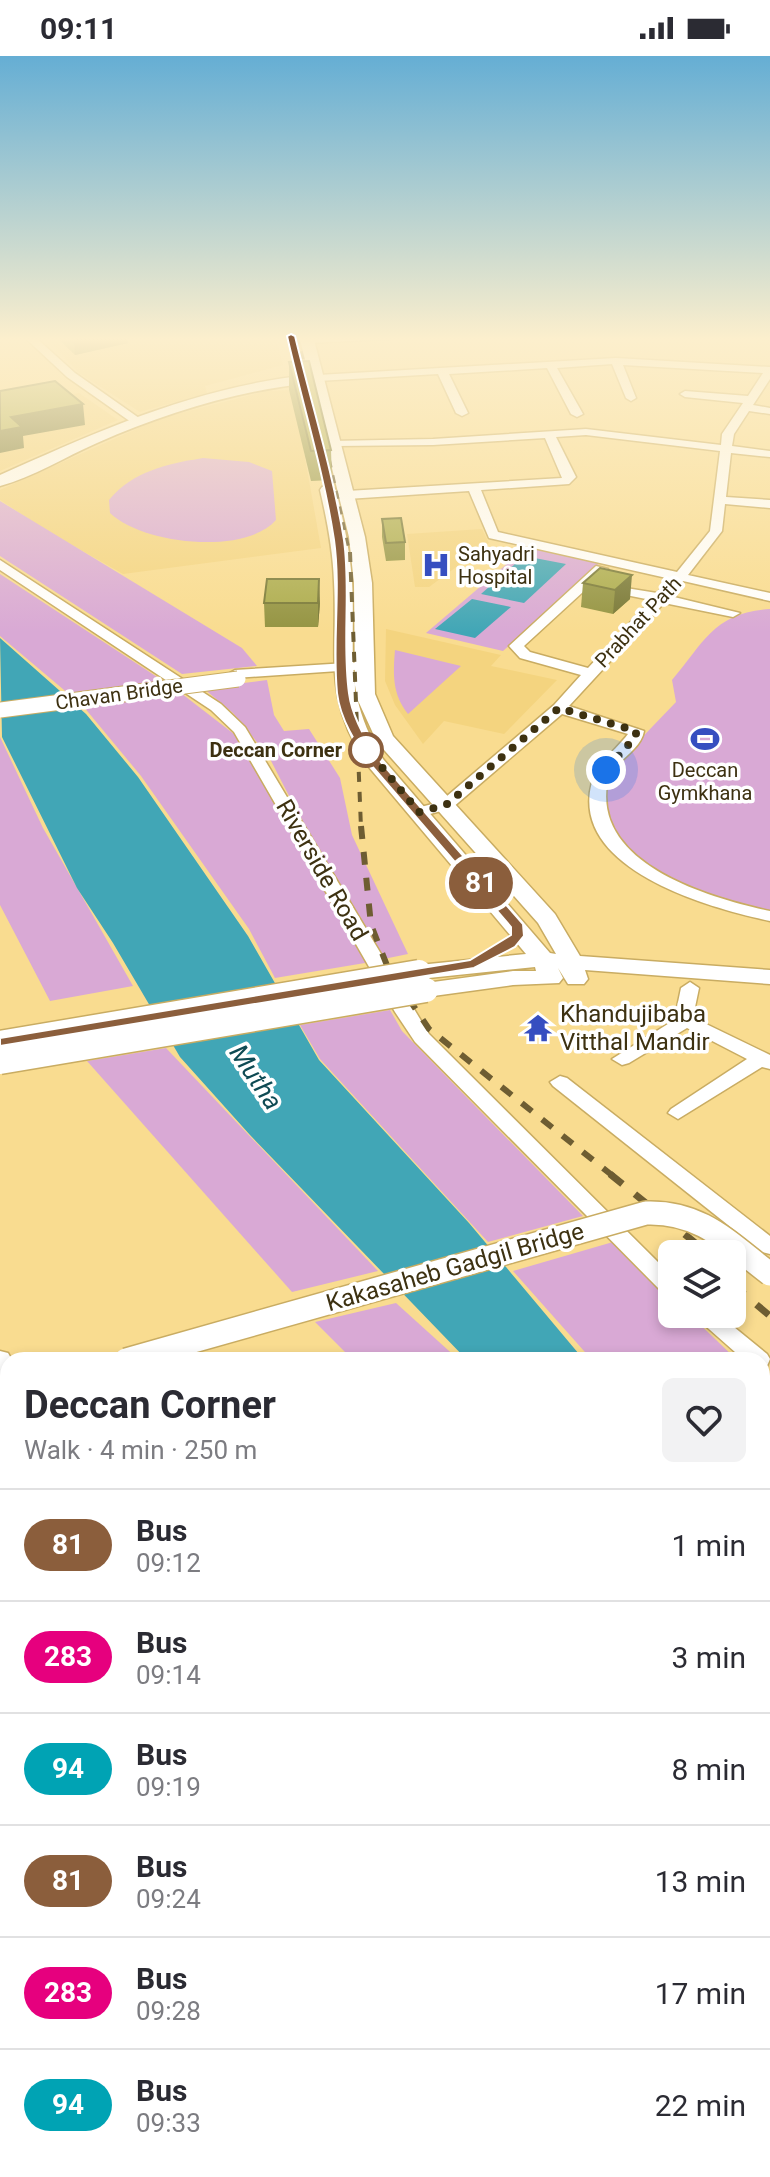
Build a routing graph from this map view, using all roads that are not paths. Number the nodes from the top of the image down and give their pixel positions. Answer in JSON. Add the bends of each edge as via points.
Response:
{"nodes":[{"id":1,"x":102,"y":435,"type":"edge"},
{"id":2,"x":320,"y":435,"type":"edge"},
{"id":3,"x":332,"y":435,"type":"edge"},
{"id":4,"x":523,"y":435,"type":"edge"},
{"id":5,"x":549,"y":435,"type":"edge"},
{"id":6,"x":604,"y":435,"type":"edge"},
{"id":7,"x":728,"y":435,"type":"edge"},
{"id":8,"x":335,"y":443,"type":"junction"},
{"id":9,"x":725,"y":448,"type":"junction"},
{"id":10,"x":770,"y":454,"type":"edge"},
{"id":11,"x":0,"y":481,"type":"edge"},
{"id":12,"x":474,"y":488,"type":"junction"},
{"id":13,"x":347,"y":495,"type":"junction"},
{"id":14,"x":720,"y":500,"type":"junction"},
{"id":15,"x":770,"y":504,"type":"edge"},
{"id":16,"x":611,"y":561,"type":"junction"},
{"id":17,"x":0,"y":564,"type":"edge"},
{"id":18,"x":679,"y":578,"type":"junction"},
{"id":19,"x":606,"y":587,"type":"edge"},
{"id":20,"x":770,"y":597,"type":"edge"},
{"id":21,"x":660,"y":598,"type":"junction"},
{"id":22,"x":733,"y":613,"type":"dead end"},
{"id":23,"x":342,"y":669,"type":"junction"},
{"id":24,"x":363,"y":669,"type":"junction"},
{"id":25,"x":590,"y":673,"type":"junction"},
{"id":26,"x":0,"y":708,"type":"edge"},
{"id":27,"x":559,"y":708,"type":"junction"},
{"id":28,"x":446,"y":805,"type":"junction"},
{"id":29,"x":419,"y":812,"type":"junction"},
{"id":30,"x":770,"y":916,"type":"edge"},
{"id":31,"x":547,"y":919,"type":"junction"},
{"id":32,"x":518,"y":927,"type":"junction"},
{"id":33,"x":474,"y":964,"type":"junction"},
{"id":34,"x":627,"y":968,"type":"junction"},
{"id":35,"x":547,"y":969,"type":"junction"},
{"id":36,"x":574,"y":970,"type":"junction"},
{"id":37,"x":770,"y":977,"type":"edge"},
{"id":38,"x":423,"y":981,"type":"junction"},
{"id":39,"x":690,"y":988,"type":"junction"},
{"id":40,"x":770,"y":993,"type":"edge"},
{"id":41,"x":688,"y":1019,"type":"junction"},
{"id":42,"x":0,"y":1043,"type":"edge"},
{"id":43,"x":622,"y":1059,"type":"dead end"},
{"id":44,"x":765,"y":1061,"type":"edge"},
{"id":45,"x":0,"y":1062,"type":"edge"},
{"id":46,"x":560,"y":1082,"type":"dead end"},
{"id":47,"x":678,"y":1113,"type":"dead end"},
{"id":48,"x":770,"y":1247,"type":"edge"},
{"id":49,"x":770,"y":1274,"type":"edge"},
{"id":50,"x":658,"y":1275,"type":"edge"},
{"id":51,"x":720,"y":1328,"type":"edge"},
{"id":52,"x":154,"y":1352,"type":"edge"},
{"id":53,"x":749,"y":1352,"type":"edge"}],
"edges":[{"from":1,"to":11,"type":"main road"},
{"from":2,"to":23,"type":"main road","via":[[343,584]]},
{"from":3,"to":8,"type":"main road"},
{"from":4,"to":8,"type":"street"},
{"from":5,"to":12,"type":"street","via":[[570,477],[565,481]]},
{"from":6,"to":9,"type":"street"},
{"from":7,"to":9,"type":"street","name":"Prabhat Path"},
{"from":8,"to":13,"type":"main road"},
{"from":9,"to":10,"type":"street"},
{"from":9,"to":14,"type":"street","name":"Prabhat Path"},
{"from":12,"to":13,"type":"street"},
{"from":12,"to":16,"type":"street","via":[[493,535]]},
{"from":13,"to":24,"type":"main road","via":[[363,583]]},
{"from":14,"to":15,"type":"street"},
{"from":14,"to":18,"type":"street","name":"Prabhat Path","via":[[716,531]]},
{"from":16,"to":18,"type":"street"},
{"from":16,"to":25,"type":"street","via":[[516,646],[525,655]]},
{"from":17,"to":50,"type":"street","name":"Riverside Road","via":[[216,707],[240,730],[422,1038]]},
{"from":18,"to":20,"type":"street"},
{"from":18,"to":21,"type":"street","name":"Prabhat Path"},
{"from":19,"to":21,"type":"street"},
{"from":21,"to":22,"type":"street"},
{"from":21,"to":25,"type":"street","name":"Prabhat Path"},
{"from":23,"to":24,"type":"street","name":"Chavan Bridge"},
{"from":23,"to":26,"type":"street","name":"Chavan Bridge","bridge":true,"via":[[237,676]]},
{"from":23,"to":29,"type":"main road","via":[[343,695],[361,742]]},
{"from":24,"to":28,"type":"main road","via":[[365,694],[384,738]]},
{"from":25,"to":27,"type":"street","name":"Prabhat Path"},
{"from":27,"to":28,"type":"street","name":"Prabhat Path"},
{"from":27,"to":30,"type":"street","via":[[636,731],[598,786],[603,825],[625,854],[654,877],[694,896]]},
{"from":28,"to":29,"type":"street","name":"Prabhat Path"},
{"from":28,"to":31,"type":"main road"},
{"from":29,"to":32,"type":"main road"},
{"from":31,"to":34,"type":"main road"},
{"from":31,"to":36,"type":"main road"},
{"from":32,"to":33,"type":"main road","via":[[510,944]]},
{"from":32,"to":35,"type":"main road"},
{"from":33,"to":35,"type":"main road"},
{"from":33,"to":38,"type":"main road"},
{"from":34,"to":36,"type":"main road"},
{"from":34,"to":37,"type":"main road"},
{"from":35,"to":36,"type":"main road"},
{"from":35,"to":38,"type":"main road","via":[[513,978]]},
{"from":36,"to":39,"type":"main road"},
{"from":38,"to":42,"type":"main road","bridge":true},
{"from":38,"to":45,"type":"main road","bridge":true},
{"from":39,"to":40,"type":"main road"},
{"from":39,"to":41,"type":"street"},
{"from":41,"to":43,"type":"street"},
{"from":41,"to":44,"type":"street"},
{"from":44,"to":47,"type":"street"},
{"from":46,"to":48,"type":"street"},
{"from":49,"to":52,"type":"street","name":"Kakasaheb Gadgil Bridge","bridge":true,"via":[[704,1224],[671,1212],[646,1213]]},
{"from":51,"to":53,"type":"street"}]}
